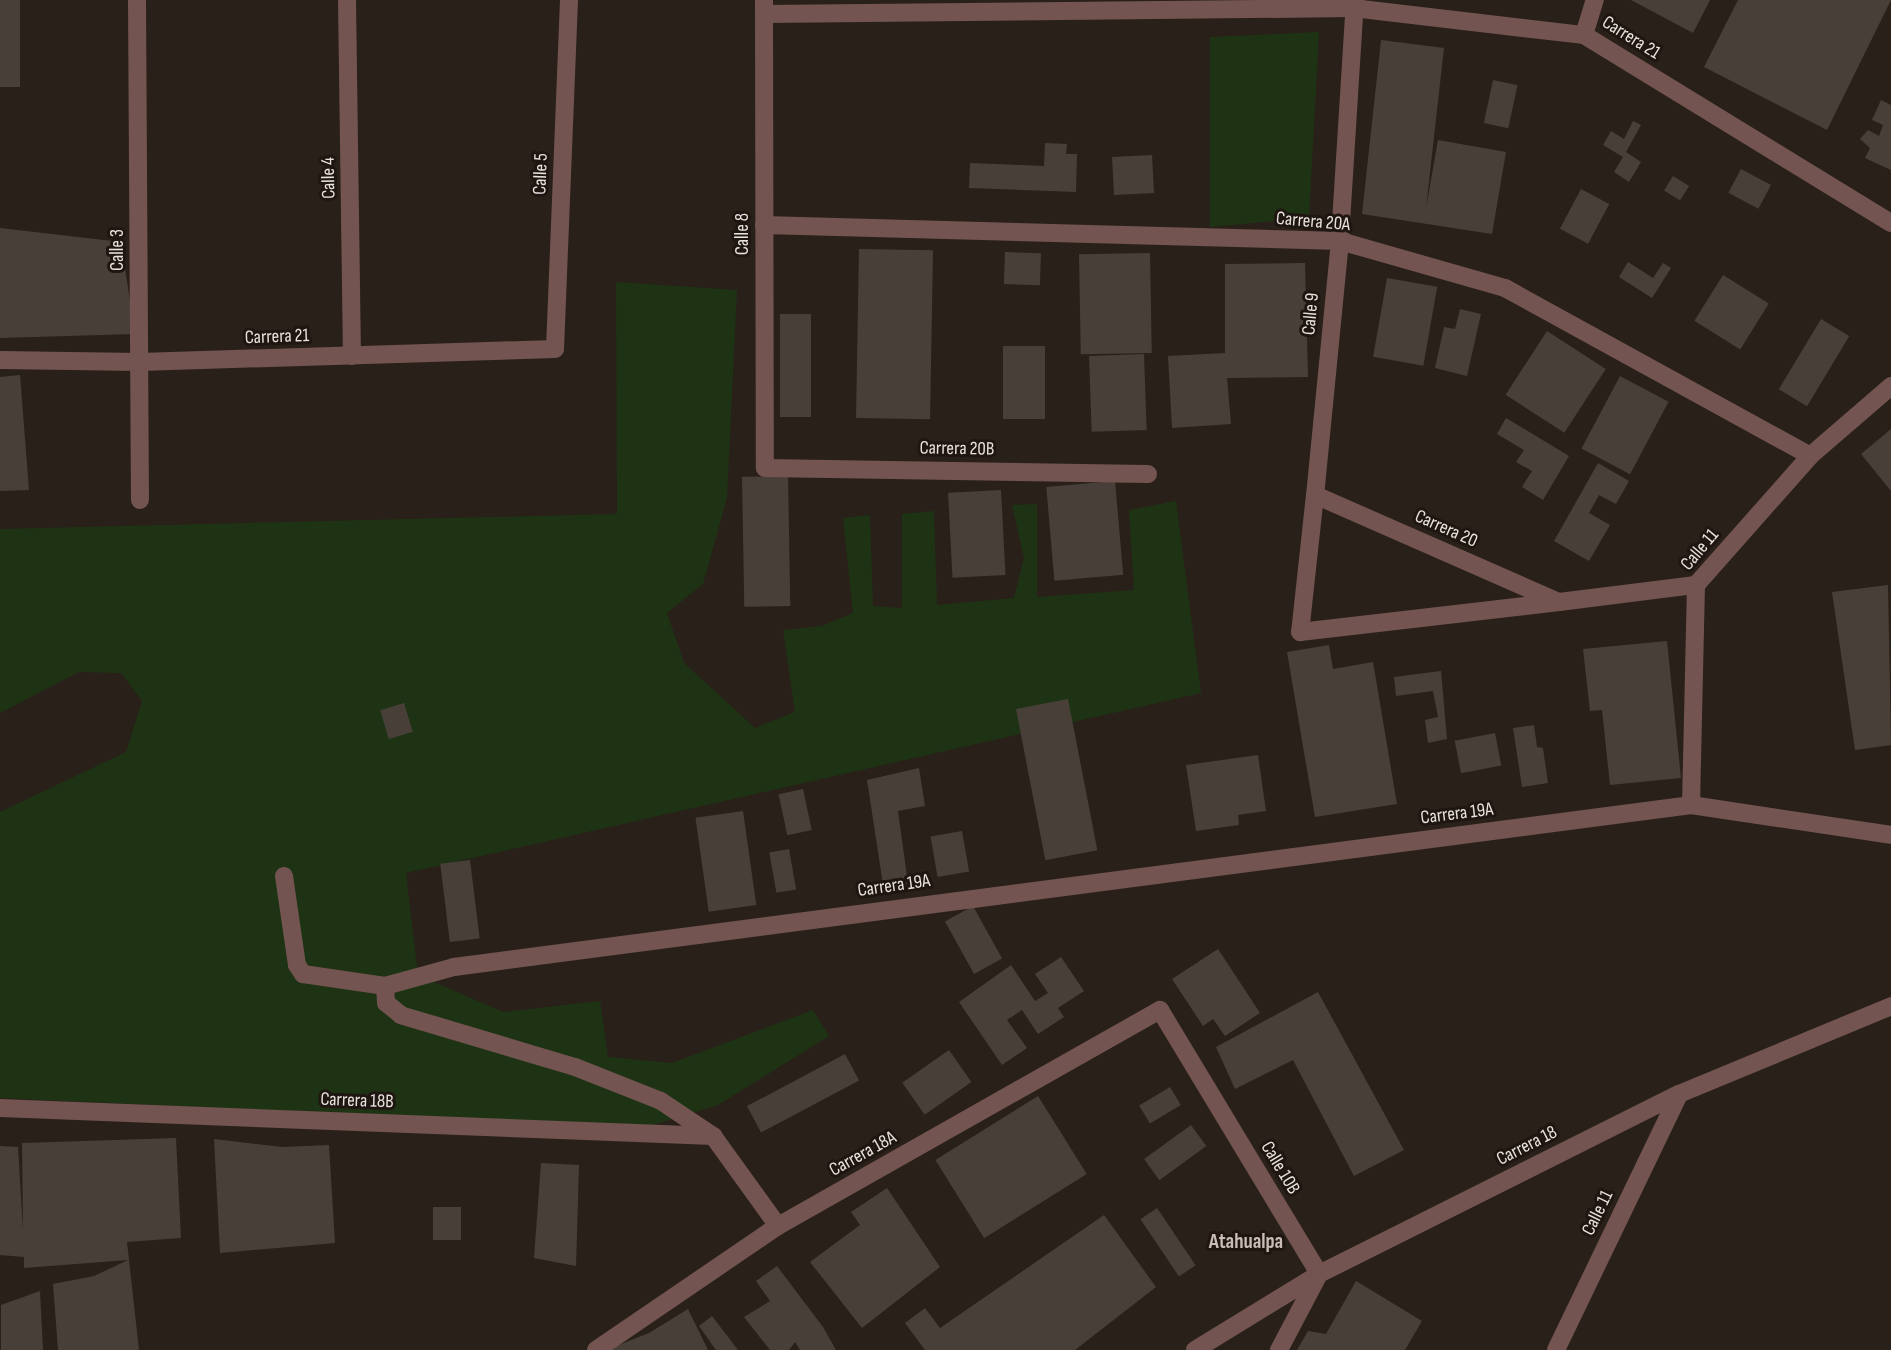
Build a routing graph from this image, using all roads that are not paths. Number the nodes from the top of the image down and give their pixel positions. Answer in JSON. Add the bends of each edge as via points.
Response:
{"nodes":[{"id":1,"x":137,"y":0,"type":"edge"},
{"id":2,"x":347,"y":0,"type":"edge"},
{"id":3,"x":569,"y":0,"type":"edge"},
{"id":4,"x":1595,"y":0,"type":"edge"},
{"id":5,"x":1354,"y":4,"type":"edge"},
{"id":6,"x":764,"y":7,"type":"edge"},
{"id":7,"x":1584,"y":35,"type":"junction"},
{"id":8,"x":1891,"y":223,"type":"edge"},
{"id":9,"x":764,"y":225,"type":"junction"},
{"id":10,"x":1339,"y":241,"type":"junction"},
{"id":11,"x":555,"y":349,"type":"joint"},
{"id":12,"x":352,"y":356,"type":"junction"},
{"id":13,"x":0,"y":360,"type":"edge"},
{"id":14,"x":140,"y":362,"type":"junction"},
{"id":15,"x":1891,"y":386,"type":"edge"},
{"id":16,"x":1810,"y":456,"type":"junction"},
{"id":17,"x":765,"y":468,"type":"joint"},
{"id":18,"x":1148,"y":474,"type":"dead end"},
{"id":19,"x":1315,"y":495,"type":"junction"},
{"id":20,"x":139,"y":500,"type":"dead end"},
{"id":21,"x":1696,"y":585,"type":"junction"},
{"id":22,"x":1559,"y":602,"type":"junction"},
{"id":23,"x":1691,"y":805,"type":"junction"},
{"id":24,"x":1891,"y":835,"type":"edge"},
{"id":25,"x":284,"y":876,"type":"dead end"},
{"id":26,"x":385,"y":986,"type":"junction"},
{"id":27,"x":1891,"y":1006,"type":"edge"},
{"id":28,"x":1160,"y":1010,"type":"joint"},
{"id":29,"x":1679,"y":1094,"type":"junction"},
{"id":30,"x":0,"y":1108,"type":"edge"},
{"id":31,"x":713,"y":1136,"type":"junction"},
{"id":32,"x":778,"y":1227,"type":"junction"},
{"id":33,"x":1319,"y":1274,"type":"junction"},
{"id":34,"x":596,"y":1350,"type":"edge"},
{"id":35,"x":1195,"y":1350,"type":"edge"},
{"id":36,"x":1279,"y":1350,"type":"edge"},
{"id":37,"x":1556,"y":1350,"type":"edge"}],
"edges":[{"from":1,"to":14,"type":"street","name":"Calle 3"},
{"from":2,"to":12,"type":"street","name":"Calle 4"},
{"from":3,"to":11,"type":"street","name":"Calle 5"},
{"from":4,"to":7,"type":"street"},
{"from":5,"to":6,"type":"street","name":"Carrera 21"},
{"from":5,"to":7,"type":"street","name":"Carrera 21"},
{"from":5,"to":10,"type":"street","name":"Calle 9"},
{"from":6,"to":9,"type":"street","name":"Calle 8"},
{"from":7,"to":8,"type":"street","name":"Carrera 21"},
{"from":9,"to":10,"type":"street","name":"Carrera 20A"},
{"from":9,"to":17,"type":"street","name":"Calle 8"},
{"from":10,"to":16,"type":"street","name":"Carrera 20A","via":[[1505,288]]},
{"from":10,"to":19,"type":"street","name":"Calle 9"},
{"from":11,"to":12,"type":"street","name":"Carrera 21"},
{"from":12,"to":14,"type":"street","name":"Carrera 21"},
{"from":13,"to":14,"type":"street","name":"Carrera 21"},
{"from":14,"to":20,"type":"street","name":"Calle 3"},
{"from":15,"to":16,"type":"street","name":"Calle 11"},
{"from":16,"to":21,"type":"street","name":"Calle 11"},
{"from":17,"to":18,"type":"street","name":"Carrera 20B"},
{"from":19,"to":22,"type":"street","name":"Carrera 20"},
{"from":19,"to":22,"type":"street","name":"Calle 9","via":[[1300,632]]},
{"from":21,"to":22,"type":"street"},
{"from":21,"to":23,"type":"street","name":"Calle 11"},
{"from":23,"to":24,"type":"street","name":"Carrera 19A"},
{"from":23,"to":26,"type":"street","name":"Carrera 19A","via":[[481,963]]},
{"from":25,"to":26,"type":"street","via":[[297,965],[303,974]]},
{"from":26,"to":31,"type":"street","via":[[386,1003],[401,1015],[620,1084],[661,1101]]},
{"from":27,"to":29,"type":"street","name":"Carrera 18"},
{"from":28,"to":32,"type":"street","name":"Carrera 18A"},
{"from":28,"to":33,"type":"street","name":"Calle 10B"},
{"from":29,"to":33,"type":"street","name":"Carrera 18"},
{"from":29,"to":37,"type":"street","name":"Calle 11"},
{"from":30,"to":31,"type":"street","name":"Carrera 18B"},
{"from":31,"to":32,"type":"street"},
{"from":32,"to":34,"type":"street","name":"Carrera 18A"},
{"from":33,"to":35,"type":"street","name":"Carrera 18"},
{"from":33,"to":36,"type":"street"}]}
